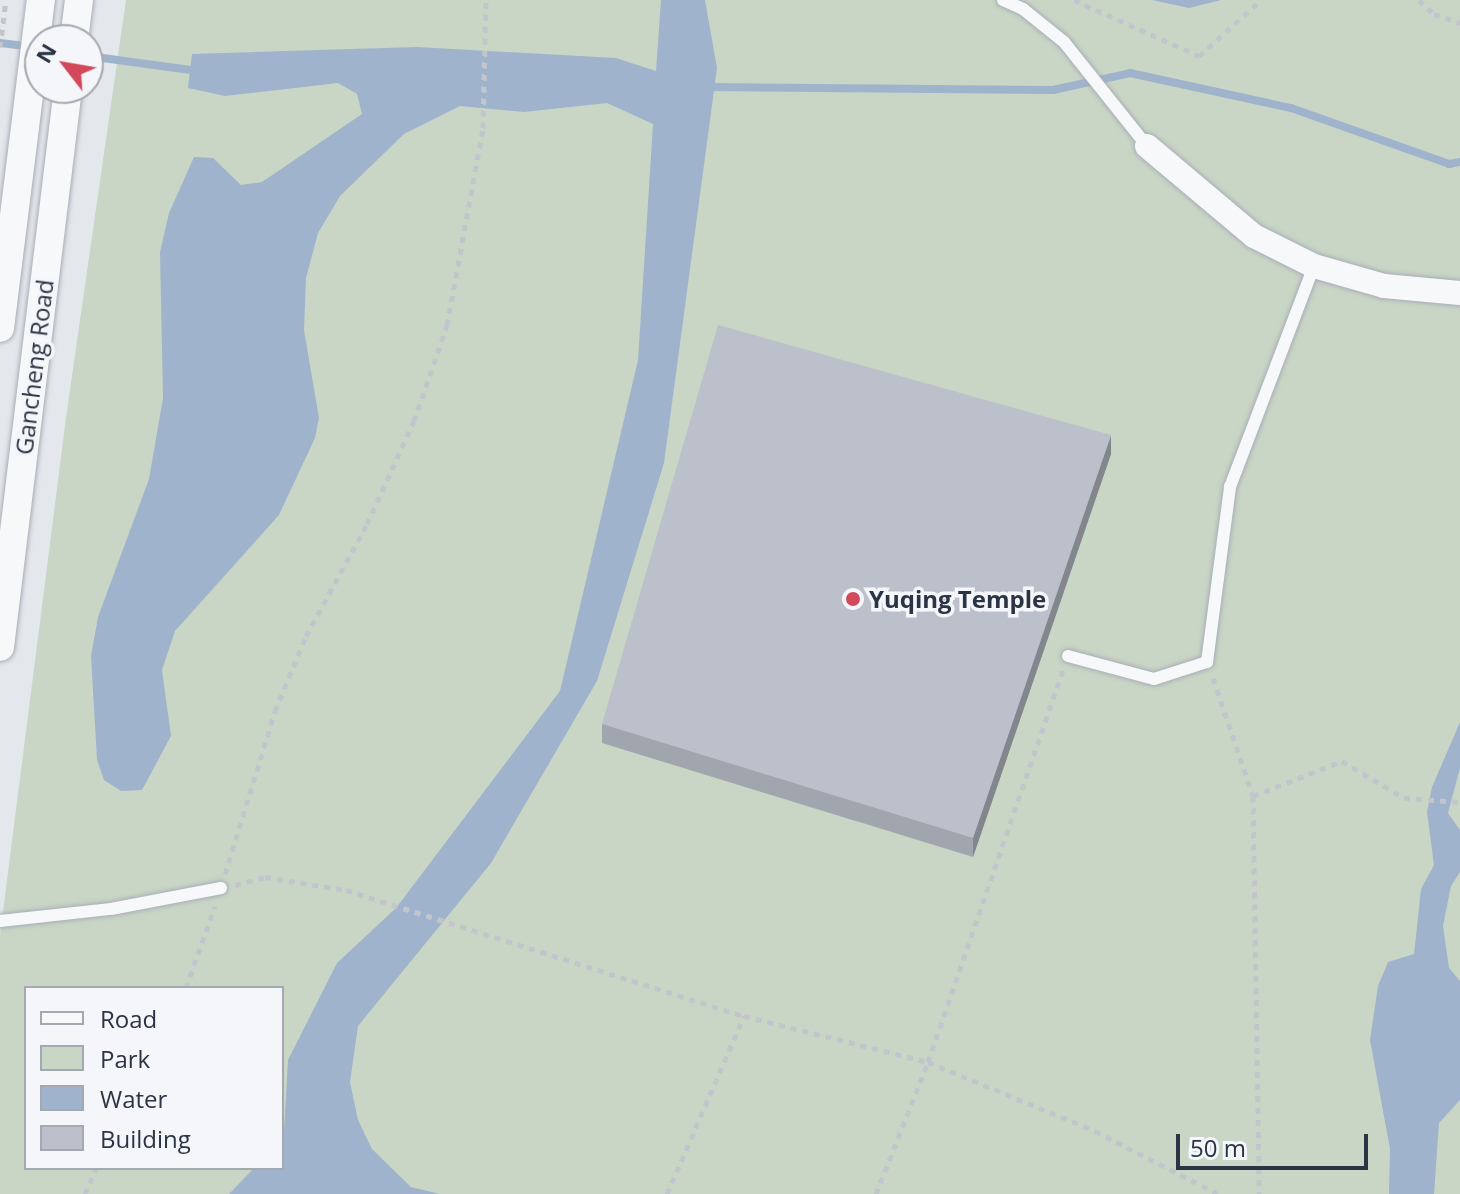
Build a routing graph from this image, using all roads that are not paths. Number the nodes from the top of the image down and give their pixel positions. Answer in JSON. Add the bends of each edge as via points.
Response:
{"nodes":[{"id":1,"x":1003,"y":0,"type":"edge"},
{"id":2,"x":40,"y":4,"type":"edge"},
{"id":3,"x":66,"y":104,"type":"edge"},
{"id":4,"x":1147,"y":146,"type":"joint"},
{"id":5,"x":1314,"y":266,"type":"junction"},
{"id":6,"x":1460,"y":293,"type":"edge"},
{"id":7,"x":0,"y":328,"type":"edge"},
{"id":8,"x":0,"y":647,"type":"edge"},
{"id":9,"x":1068,"y":656,"type":"road end"},
{"id":10,"x":221,"y":888,"type":"road end"},
{"id":11,"x":0,"y":921,"type":"edge"}],
"edges":[{"from":1,"to":4,"type":"lane","via":[[1064,42]]},
{"from":2,"to":7,"type":"street","name":"Gancheng Road"},
{"from":3,"to":8,"type":"street","name":"Gancheng Road"},
{"from":4,"to":5,"type":"street","via":[[1254,236]]},
{"from":5,"to":6,"type":"street","via":[[1384,286]]},
{"from":5,"to":9,"type":"lane","via":[[1230,487],[1207,662],[1154,679]]},
{"from":10,"to":11,"type":"lane","via":[[111,909]]}]}
